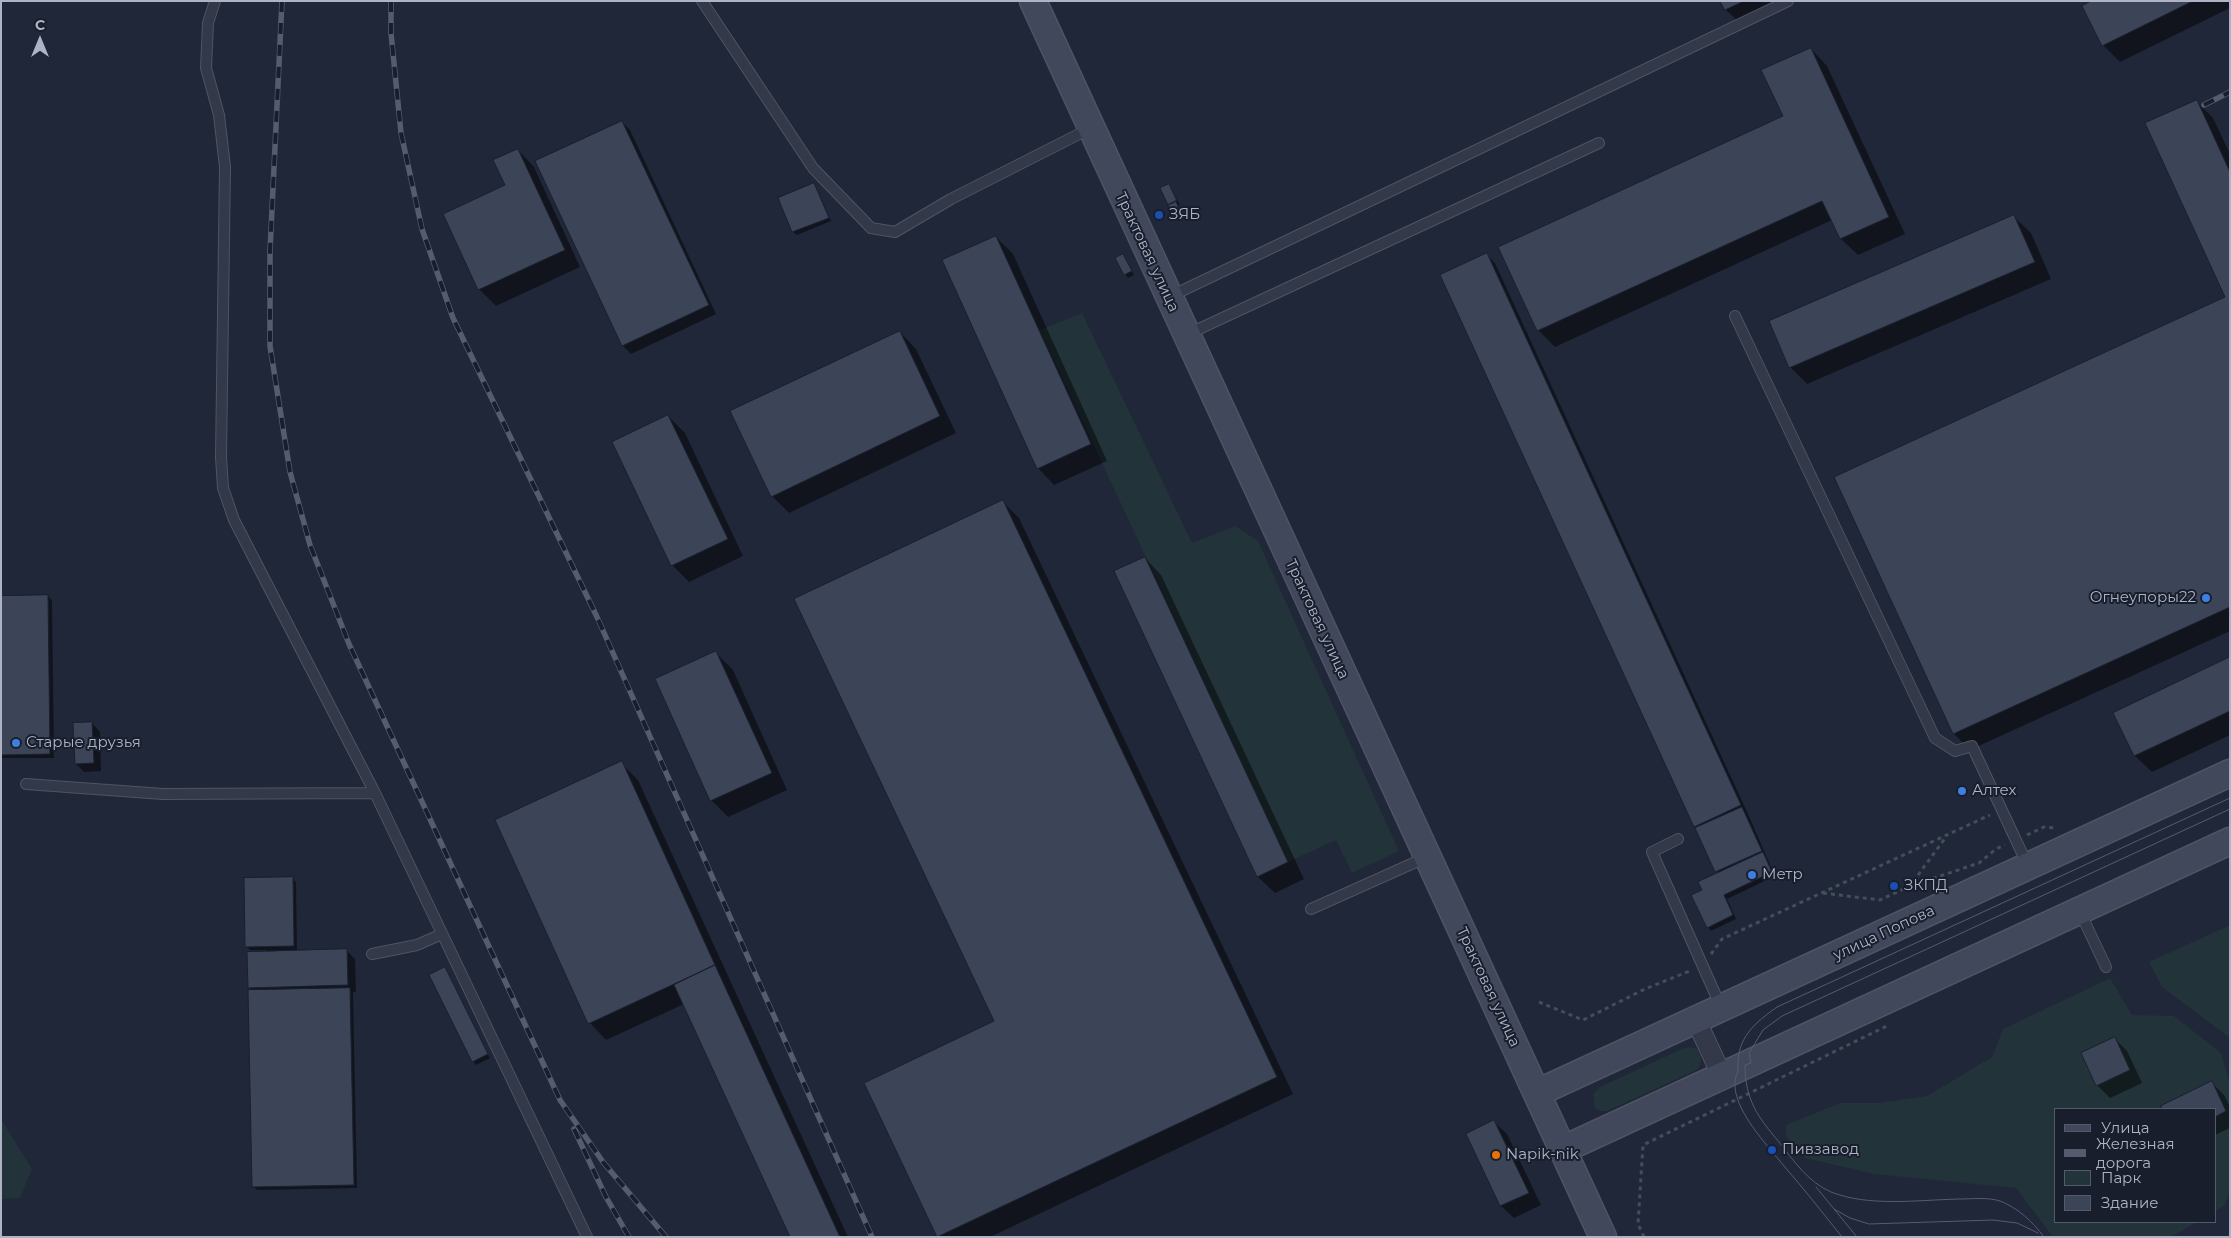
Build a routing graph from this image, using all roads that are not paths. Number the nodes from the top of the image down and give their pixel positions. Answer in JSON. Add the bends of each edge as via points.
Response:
{"nodes":[{"id":1,"x":216,"y":1,"type":"edge"},
{"id":2,"x":702,"y":1,"type":"edge"},
{"id":3,"x":1033,"y":1,"type":"edge"},
{"id":4,"x":1788,"y":1,"type":"edge"},
{"id":5,"x":1091,"y":128,"type":"junction"},
{"id":6,"x":1600,"y":144,"type":"dead end"},
{"id":7,"x":1168,"y":297,"type":"junction"},
{"id":8,"x":1736,"y":316,"type":"dead end"},
{"id":9,"x":1185,"y":335,"type":"junction"},
{"id":10,"x":2230,"y":773,"type":"edge"},
{"id":11,"x":26,"y":784,"type":"dead end"},
{"id":12,"x":375,"y":793,"type":"junction"},
{"id":13,"x":1678,"y":839,"type":"dead end"},
{"id":14,"x":2230,"y":841,"type":"edge"},
{"id":15,"x":1428,"y":857,"type":"junction"},
{"id":16,"x":2028,"y":866,"type":"junction"},
{"id":17,"x":1312,"y":909,"type":"dead end"},
{"id":18,"x":2079,"y":911,"type":"junction"},
{"id":19,"x":442,"y":934,"type":"junction"},
{"id":20,"x":372,"y":954,"type":"dead end"},
{"id":21,"x":2106,"y":967,"type":"dead end"},
{"id":22,"x":1722,"y":1008,"type":"junction"},
{"id":23,"x":1696,"y":1020,"type":"junction"},
{"id":24,"x":1722,"y":1076,"type":"junction"},
{"id":25,"x":1537,"y":1093,"type":"junction"},
{"id":26,"x":1564,"y":1149,"type":"junction"},
{"id":27,"x":587,"y":1237,"type":"edge"},
{"id":28,"x":1603,"y":1237,"type":"edge"}],
"edges":[{"from":1,"to":12,"type":"lane","via":[[208,23],[206,68],[219,115],[225,167],[222,488],[234,520]]},
{"from":2,"to":5,"type":"lane","via":[[813,168],[871,228],[895,232],[951,199]]},
{"from":3,"to":5,"type":"main road","name":"Трактовая улица"},
{"from":4,"to":7,"type":"lane"},
{"from":5,"to":7,"type":"main road","name":"Трактовая улица"},
{"from":6,"to":9,"type":"lane"},
{"from":7,"to":9,"type":"main road","name":"Трактовая улица"},
{"from":8,"to":16,"type":"lane","via":[[1935,738],[1955,751],[1972,746]]},
{"from":9,"to":15,"type":"main road","name":"Трактовая улица"},
{"from":10,"to":16,"type":"main road","name":"улица Попова"},
{"from":11,"to":12,"type":"lane","via":[[163,794]]},
{"from":12,"to":19,"type":"lane"},
{"from":13,"to":22,"type":"lane","via":[[1652,852]]},
{"from":14,"to":18,"type":"main road"},
{"from":15,"to":17,"type":"lane"},
{"from":15,"to":25,"type":"main road","name":"Трактовая улица"},
{"from":16,"to":22,"type":"main road","name":"улица Попова"},
{"from":18,"to":21,"type":"lane"},
{"from":18,"to":24,"type":"main road"},
{"from":19,"to":20,"type":"lane","via":[[416,945]]},
{"from":19,"to":27,"type":"lane"},
{"from":22,"to":23,"type":"main road","name":"улица Попова"},
{"from":23,"to":24,"type":"street"},
{"from":23,"to":25,"type":"main road","name":"улица Попова"},
{"from":24,"to":26,"type":"main road"},
{"from":25,"to":26,"type":"main road","name":"Трактовая улица"},
{"from":26,"to":28,"type":"main road","name":"Трактовая улица"}]}
